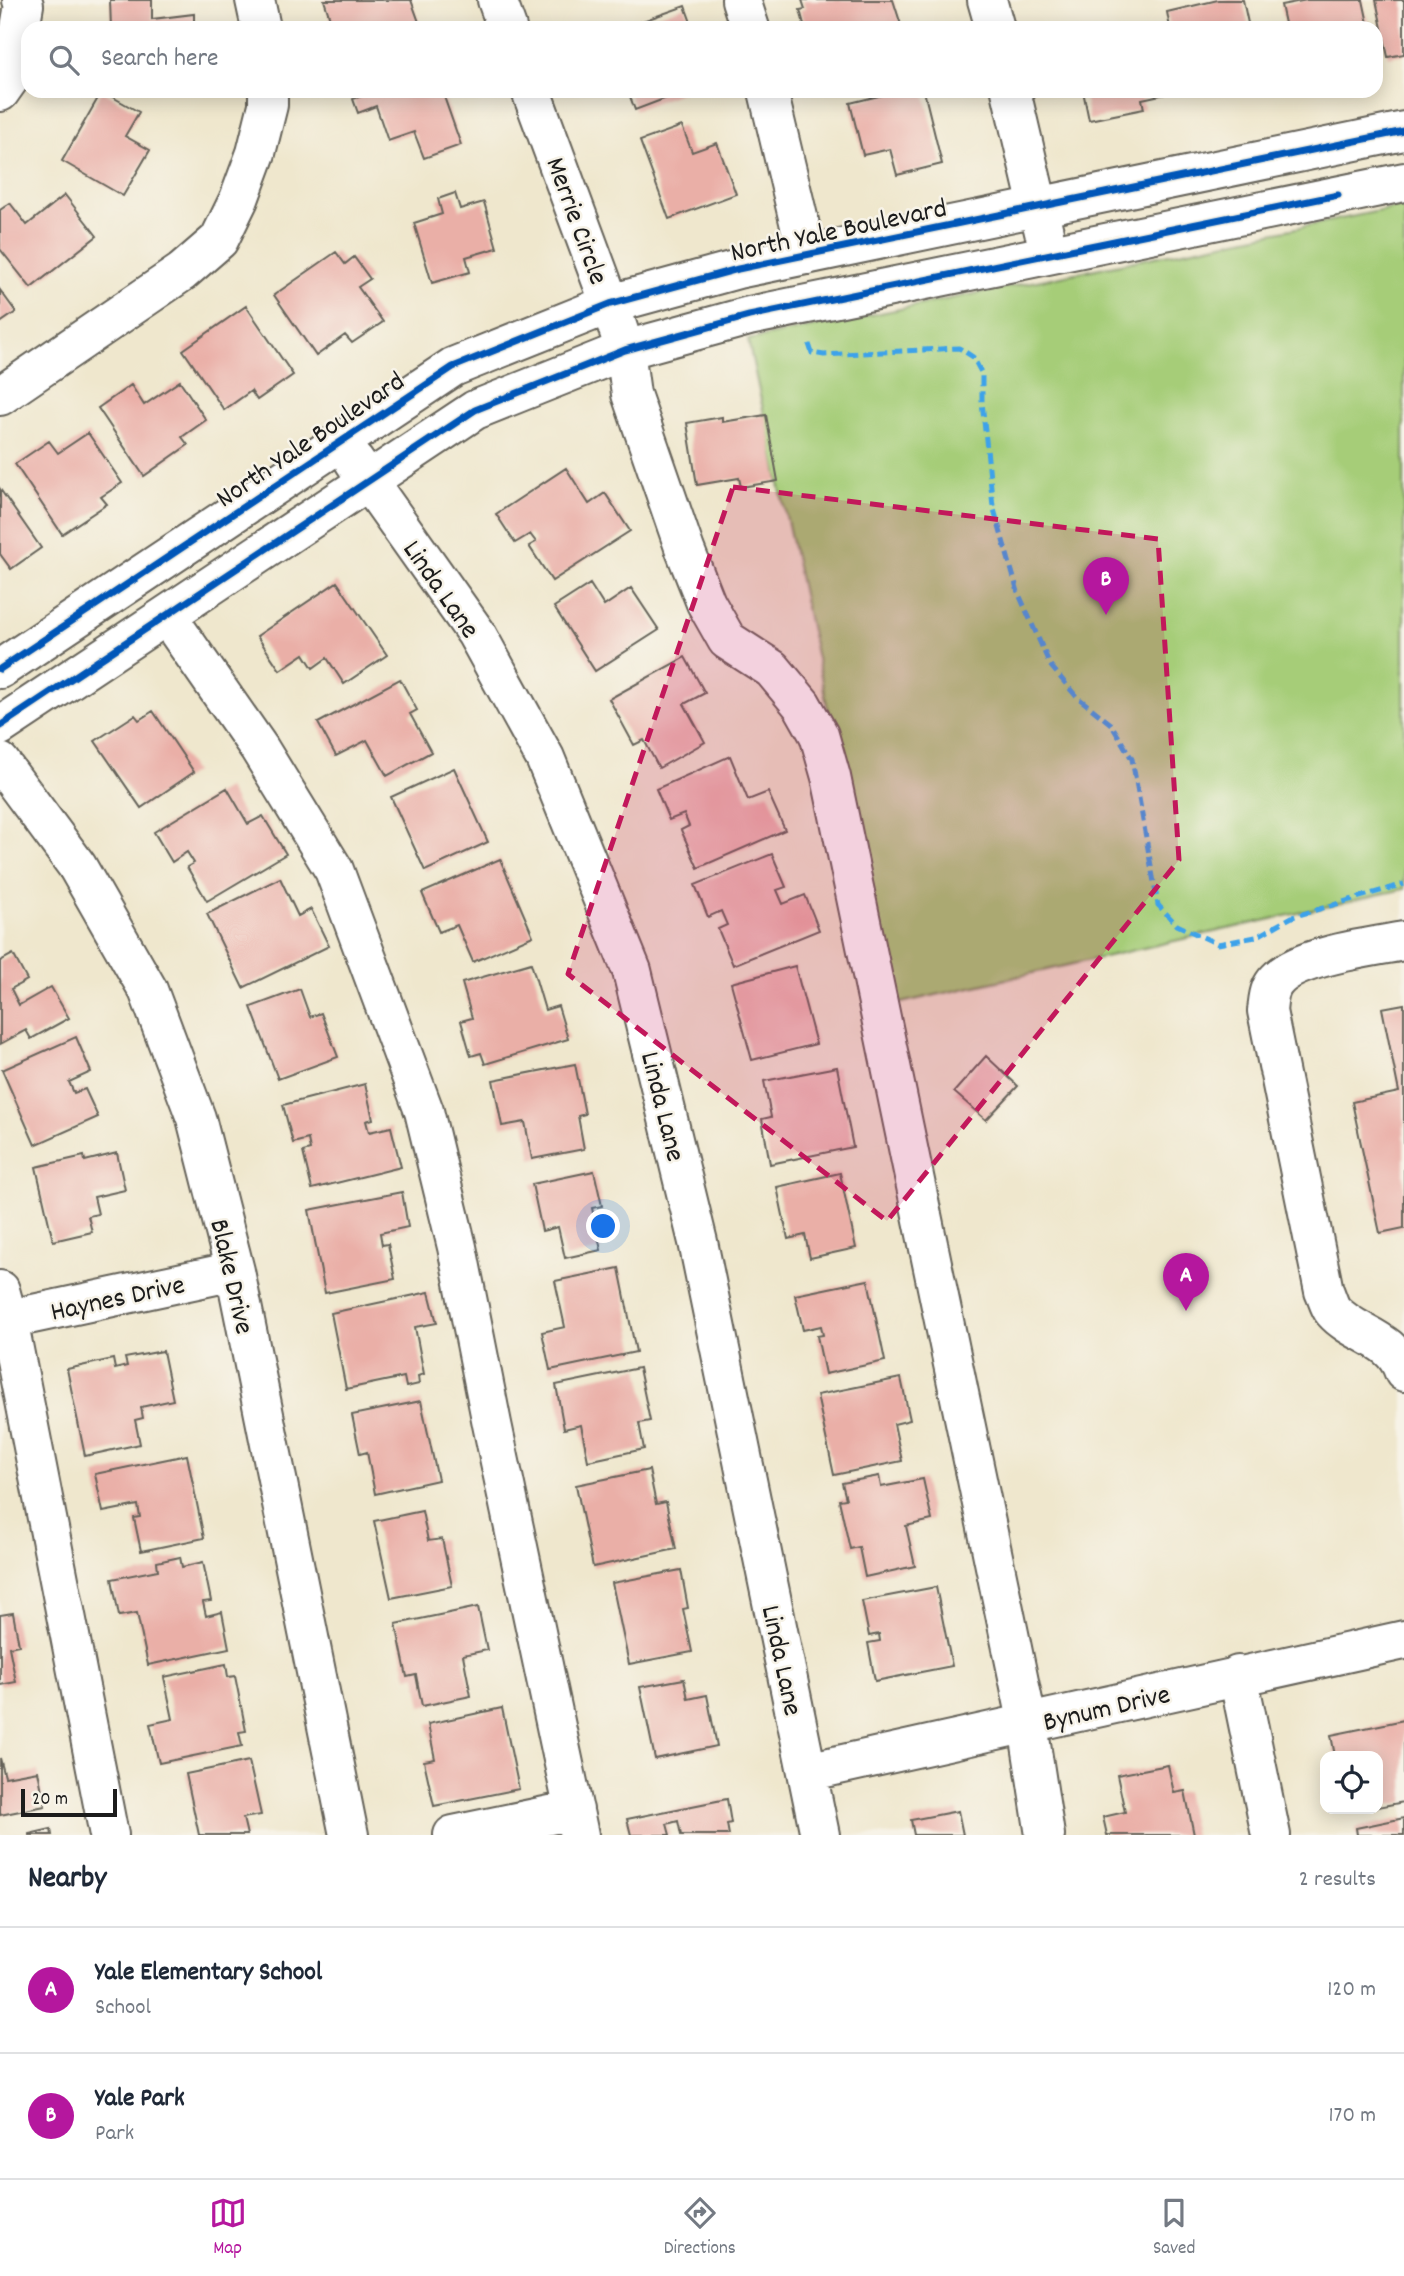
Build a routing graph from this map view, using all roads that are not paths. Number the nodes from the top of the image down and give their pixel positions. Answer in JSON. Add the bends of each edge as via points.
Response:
{"nodes":[{"id":1,"x":22,"y":0,"type":"edge"},
{"id":2,"x":255,"y":0,"type":"edge"},
{"id":3,"x":497,"y":0,"type":"edge"},
{"id":4,"x":741,"y":0,"type":"edge"},
{"id":5,"x":987,"y":0,"type":"edge"},
{"id":6,"x":21,"y":21,"type":"edge"},
{"id":7,"x":260,"y":21,"type":"edge"},
{"id":8,"x":504,"y":21,"type":"edge"},
{"id":9,"x":748,"y":21,"type":"edge"},
{"id":10,"x":993,"y":21,"type":"edge"},
{"id":11,"x":21,"y":22,"type":"edge"},
{"id":12,"x":0,"y":92,"type":"edge"},
{"id":13,"x":268,"y":98,"type":"edge"},
{"id":14,"x":534,"y":98,"type":"edge"},
{"id":15,"x":770,"y":98,"type":"edge"},
{"id":16,"x":1014,"y":98,"type":"edge"},
{"id":17,"x":1404,"y":131,"type":"edge"},
{"id":18,"x":1404,"y":182,"type":"edge"},
{"id":19,"x":1038,"y":207,"type":"junction"},
{"id":20,"x":1049,"y":254,"type":"junction"},
{"id":21,"x":807,"y":255,"type":"junction"},
{"id":22,"x":610,"y":304,"type":"junction"},
{"id":23,"x":625,"y":350,"type":"junction"},
{"id":24,"x":0,"y":396,"type":"edge"},
{"id":25,"x":342,"y":442,"type":"junction"},
{"id":26,"x":368,"y":482,"type":"junction"},
{"id":27,"x":167,"y":616,"type":"junction"},
{"id":28,"x":0,"y":669,"type":"edge"},
{"id":29,"x":0,"y":726,"type":"edge"},
{"id":30,"x":0,"y":762,"type":"edge"},
{"id":31,"x":1404,"y":941,"type":"edge"},
{"id":32,"x":235,"y":1271,"type":"junction"},
{"id":33,"x":3,"y":1310,"type":"edge"},
{"id":34,"x":1404,"y":1372,"type":"edge"},
{"id":35,"x":1404,"y":1640,"type":"edge"},
{"id":36,"x":1238,"y":1675,"type":"junction"},
{"id":37,"x":1028,"y":1725,"type":"junction"},
{"id":38,"x":807,"y":1772,"type":"junction"},
{"id":39,"x":577,"y":1823,"type":"edge"},
{"id":40,"x":109,"y":1835,"type":"edge"},
{"id":41,"x":349,"y":1835,"type":"edge"},
{"id":42,"x":453,"y":1835,"type":"edge"},
{"id":43,"x":820,"y":1835,"type":"edge"},
{"id":44,"x":1045,"y":1835,"type":"edge"},
{"id":45,"x":1271,"y":1835,"type":"edge"}],
"edges":[{"from":1,"to":6,"type":"street"},
{"from":2,"to":7,"type":"street"},
{"from":3,"to":8,"type":"street"},
{"from":4,"to":9,"type":"street"},
{"from":5,"to":10,"type":"street"},
{"from":11,"to":12,"type":"street","via":[[12,75]]},
{"from":13,"to":24,"type":"street","via":[[256,153],[219,240],[183,272]]},
{"from":14,"to":22,"type":"street","name":"Merrie Circle"},
{"from":15,"to":21,"type":"street"},
{"from":16,"to":19,"type":"street"},
{"from":17,"to":19,"type":"street","name":"North Yale Boulevard"},
{"from":18,"to":20,"type":"street"},
{"from":19,"to":20,"type":"street"},
{"from":19,"to":21,"type":"street","name":"North Yale Boulevard"},
{"from":20,"to":23,"type":"street","via":[[749,316]]},
{"from":21,"to":22,"type":"street","name":"North Yale Boulevard"},
{"from":22,"to":23,"type":"street","name":"Merrie Circle"},
{"from":22,"to":25,"type":"street","name":"North Yale Boulevard","via":[[453,367]]},
{"from":23,"to":26,"type":"street","via":[[475,410]]},
{"from":23,"to":37,"type":"street","name":"Merrie Circle","via":[[631,394],[706,603],[727,640],[772,669],[819,734]]},
{"from":25,"to":26,"type":"street","name":"Linda Lane"},
{"from":25,"to":28,"type":"street","name":"North Yale Boulevard"},
{"from":26,"to":27,"type":"street"},
{"from":26,"to":38,"type":"street","name":"Linda Lane","via":[[476,633],[545,758],[632,971],[698,1242]]},
{"from":27,"to":29,"type":"street"},
{"from":27,"to":39,"type":"street","via":[[259,748],[334,870],[424,1111],[457,1247]]},
{"from":30,"to":32,"type":"street","name":"Blake Drive","via":[[77,866],[148,990],[196,1118]]},
{"from":31,"to":34,"type":"street","via":[[1311,960],[1287,970],[1271,988],[1267,1011],[1324,1290],[1332,1310],[1382,1342]]},
{"from":32,"to":33,"type":"street","name":"Haynes Drive"},
{"from":32,"to":41,"type":"street","name":"Blake Drive"},
{"from":33,"to":40,"type":"street"},
{"from":35,"to":36,"type":"street","name":"Bynum Drive"},
{"from":36,"to":37,"type":"street","name":"Bynum Drive"},
{"from":36,"to":45,"type":"street"},
{"from":37,"to":38,"type":"street","name":"Bynum Drive"},
{"from":37,"to":44,"type":"street","name":"Merrie Circle"},
{"from":38,"to":43,"type":"street","name":"Linda Lane"},
{"from":39,"to":42,"type":"street"}]}
